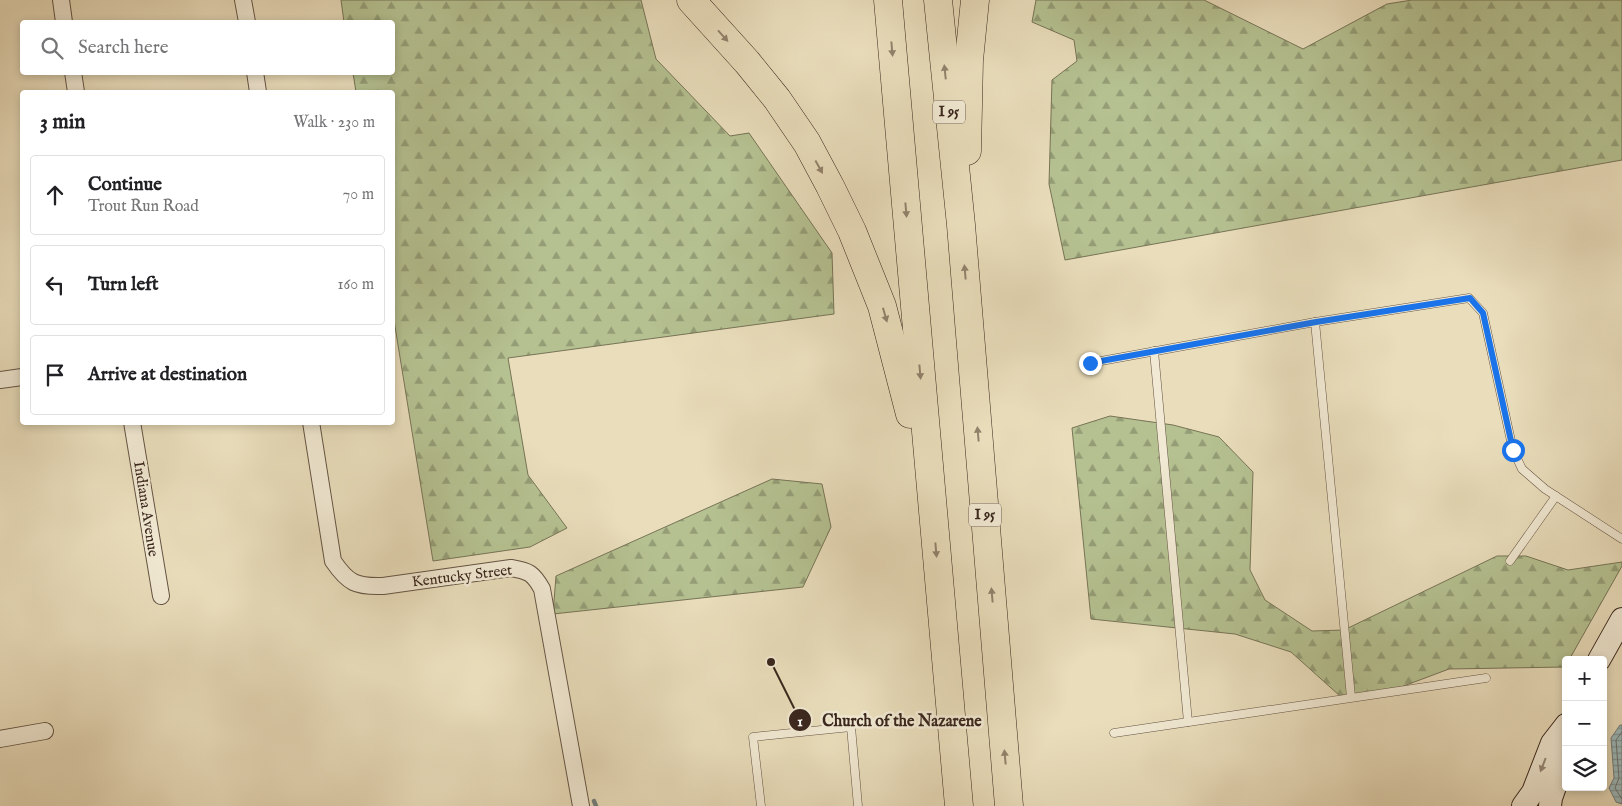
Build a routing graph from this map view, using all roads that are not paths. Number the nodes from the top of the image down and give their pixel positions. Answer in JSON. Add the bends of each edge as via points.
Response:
{"nodes":[{"id":1,"x":60,"y":0,"type":"edge"},
{"id":2,"x":243,"y":0,"type":"edge"},
{"id":3,"x":691,"y":0,"type":"edge"},
{"id":4,"x":888,"y":0,"type":"edge"},
{"id":5,"x":938,"y":0,"type":"edge"},
{"id":6,"x":975,"y":0,"type":"edge"},
{"id":7,"x":64,"y":20,"type":"edge"},
{"id":8,"x":247,"y":20,"type":"edge"},
{"id":9,"x":73,"y":75,"type":"edge"},
{"id":10,"x":255,"y":75,"type":"edge"},
{"id":11,"x":76,"y":90,"type":"edge"},
{"id":12,"x":258,"y":90,"type":"edge"},
{"id":13,"x":961,"y":225,"type":"junction"},
{"id":14,"x":1316,"y":322,"type":"junction"},
{"id":15,"x":1154,"y":351,"type":"junction"},
{"id":16,"x":1090,"y":363,"type":"dead end"},
{"id":17,"x":20,"y":377,"type":"edge"},
{"id":18,"x":0,"y":380,"type":"edge"},
{"id":19,"x":132,"y":425,"type":"edge"},
{"id":20,"x":311,"y":425,"type":"edge"},
{"id":21,"x":1556,"y":496,"type":"junction"},
{"id":22,"x":932,"y":502,"type":"junction"},
{"id":23,"x":1622,"y":538,"type":"edge"},
{"id":24,"x":1510,"y":561,"type":"dead end"},
{"id":25,"x":161,"y":596,"type":"dead end"},
{"id":26,"x":1622,"y":619,"type":"edge"},
{"id":27,"x":1601,"y":656,"type":"edge"},
{"id":28,"x":1486,"y":678,"type":"dead end"},
{"id":29,"x":1351,"y":697,"type":"junction"},
{"id":30,"x":1188,"y":722,"type":"junction"},
{"id":31,"x":1562,"y":730,"type":"edge"},
{"id":32,"x":45,"y":731,"type":"dead end"},
{"id":33,"x":1114,"y":733,"type":"dead end"},
{"id":34,"x":0,"y":739,"type":"edge"},
{"id":35,"x":1562,"y":767,"type":"edge"},
{"id":36,"x":581,"y":806,"type":"edge"},
{"id":37,"x":761,"y":806,"type":"edge"},
{"id":38,"x":858,"y":806,"type":"edge"},
{"id":39,"x":959,"y":806,"type":"edge"},
{"id":40,"x":1009,"y":806,"type":"edge"},
{"id":41,"x":1523,"y":806,"type":"edge"},
{"id":42,"x":1550,"y":806,"type":"edge"}],
"edges":[{"from":1,"to":7,"type":"street"},
{"from":2,"to":8,"type":"street"},
{"from":3,"to":22,"type":"highway","one_way":true,"via":[[747,62],[807,143],[852,231],[882,306]]},
{"from":4,"to":22,"type":"highway","one_way":true},
{"from":13,"to":5,"type":"highway","number":"I 95","one_way":true},
{"from":6,"to":13,"type":"highway"},
{"from":9,"to":11,"type":"street"},
{"from":10,"to":12,"type":"street"},
{"from":40,"to":13,"type":"highway","number":"I 95","one_way":true},
{"from":14,"to":15,"type":"lane"},
{"from":14,"to":21,"type":"lane","via":[[1470,298],[1483,313],[1513,450],[1522,469]]},
{"from":14,"to":29,"type":"lane"},
{"from":15,"to":16,"type":"lane"},
{"from":15,"to":30,"type":"lane"},
{"from":17,"to":18,"type":"street"},
{"from":19,"to":25,"type":"street","name":"Indiana Avenue"},
{"from":20,"to":36,"type":"street","name":"Kentucky Street","via":[[333,561],[342,575],[352,582],[367,587],[383,586],[511,568],[528,571],[536,579],[542,590]]},
{"from":21,"to":23,"type":"lane"},
{"from":21,"to":24,"type":"lane"},
{"from":22,"to":39,"type":"highway","one_way":true},
{"from":26,"to":27,"type":"street"},
{"from":28,"to":29,"type":"lane"},
{"from":29,"to":30,"type":"lane"},
{"from":30,"to":33,"type":"lane"},
{"from":31,"to":41,"type":"street","one_way":true,"via":[[1552,743],[1533,792]]},
{"from":32,"to":34,"type":"street"},
{"from":35,"to":42,"type":"street"},
{"from":37,"to":38,"type":"lane","via":[[753,737],[851,727]]}]}
